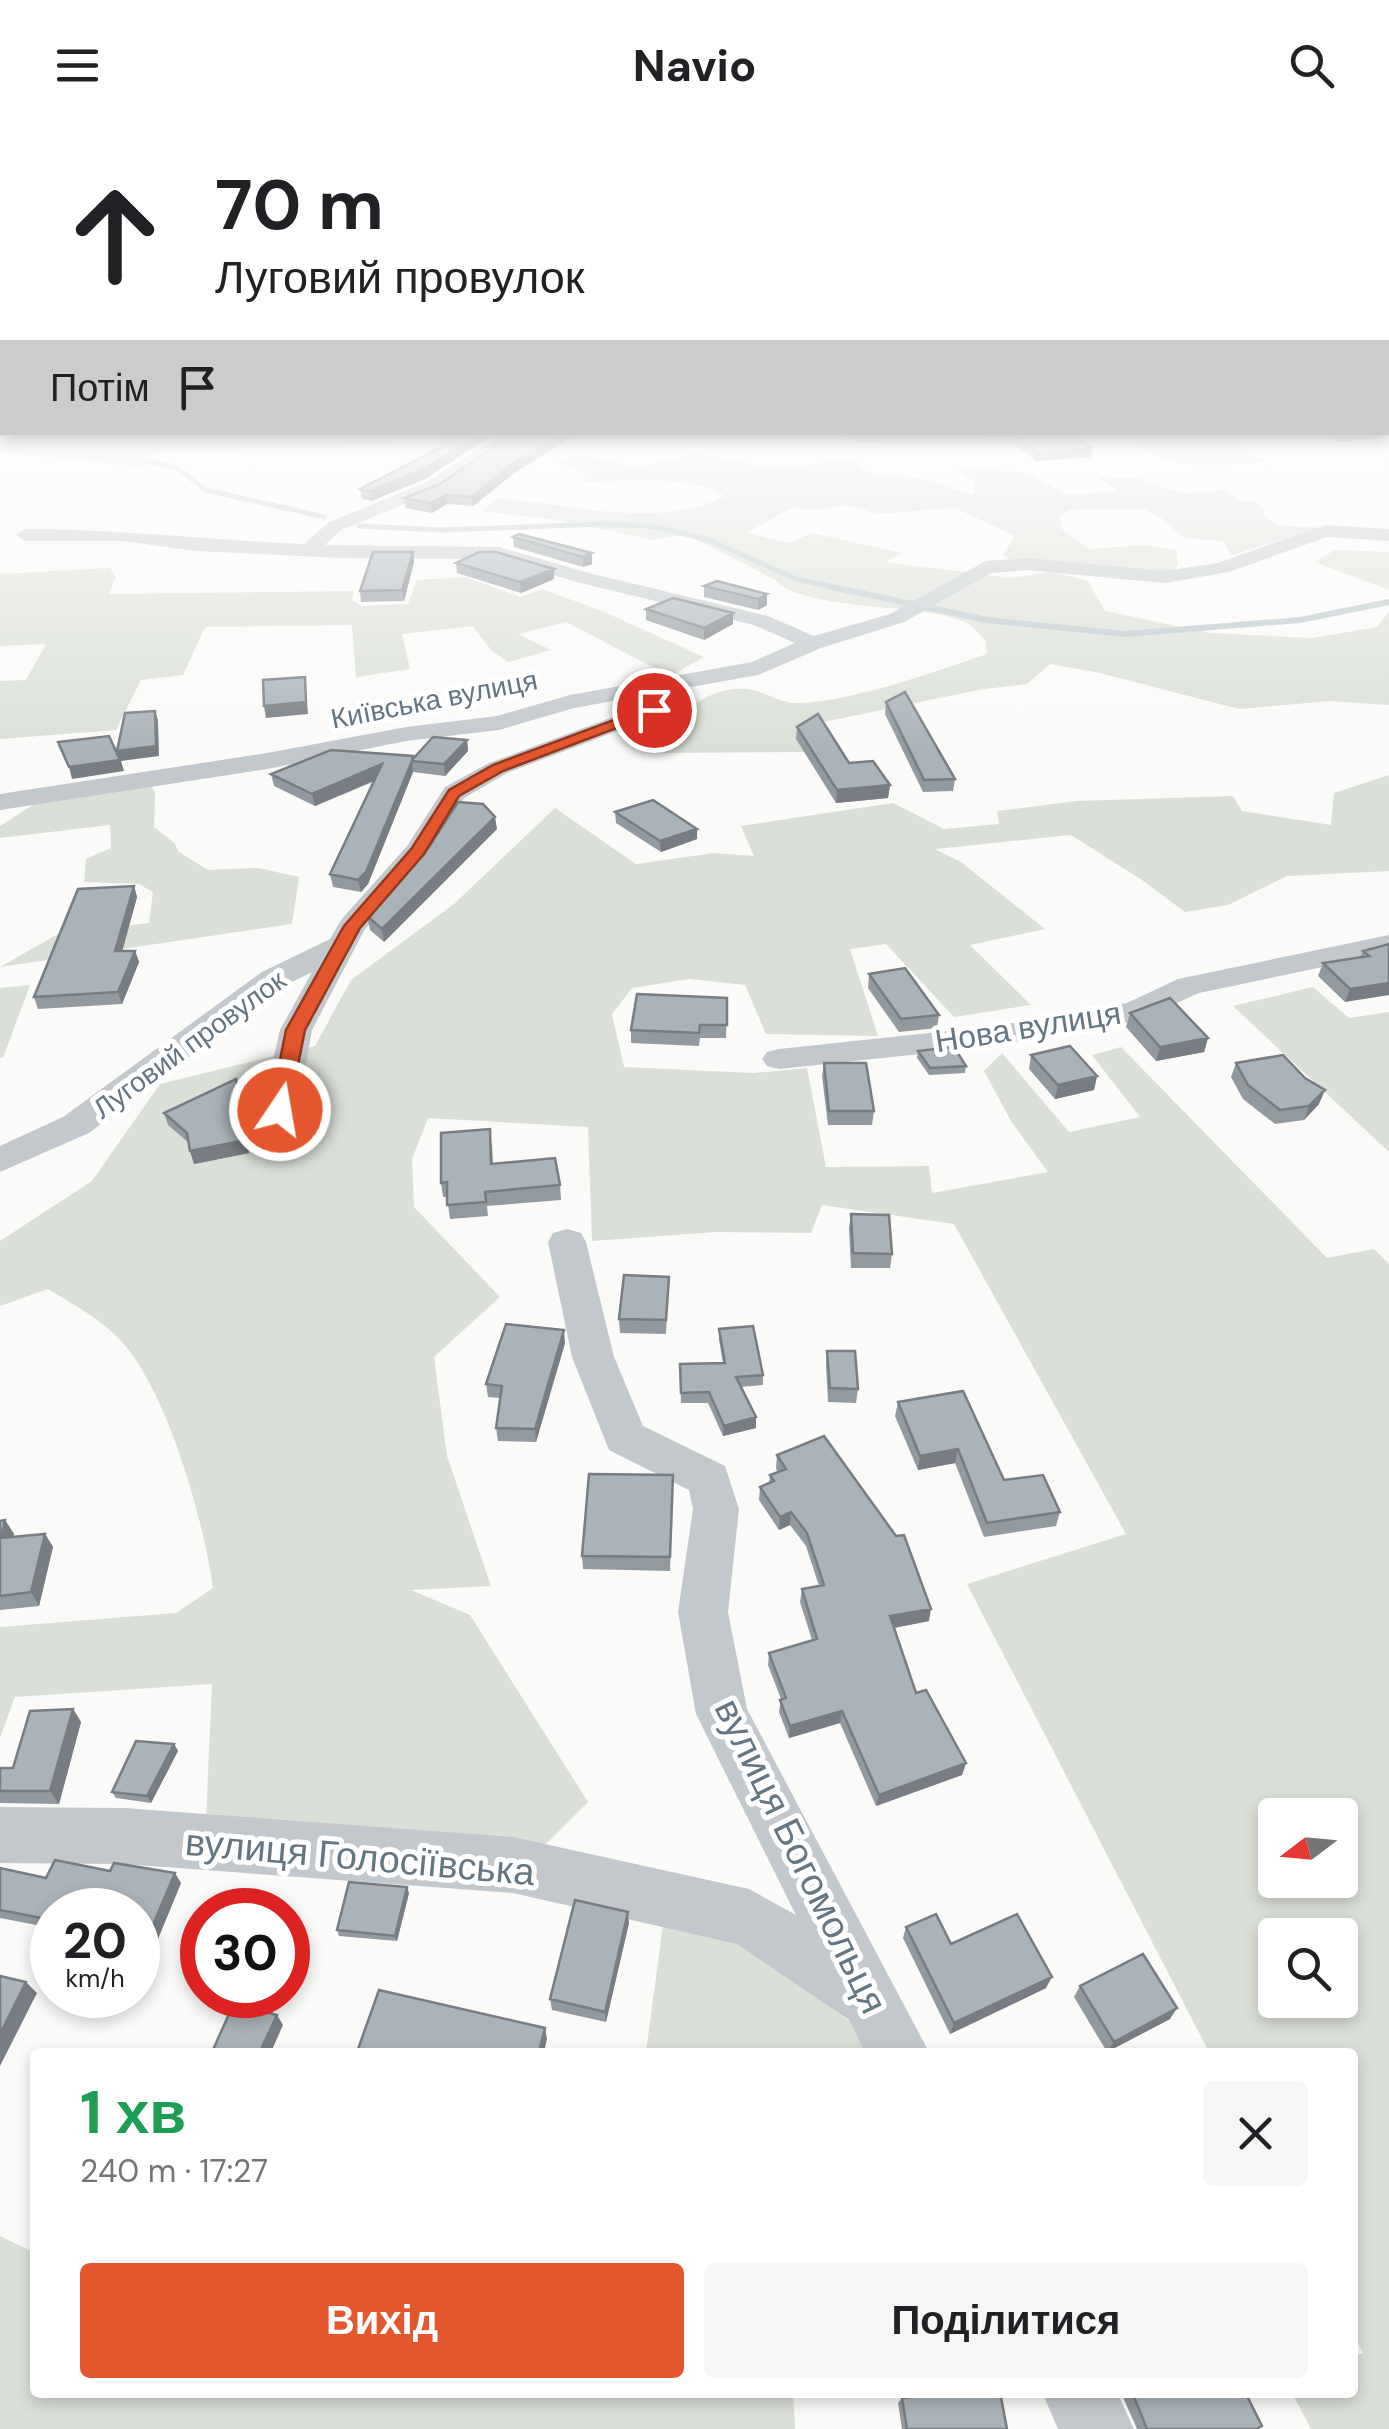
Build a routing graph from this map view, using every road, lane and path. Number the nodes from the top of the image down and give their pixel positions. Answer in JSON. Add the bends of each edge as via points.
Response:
{"nodes":[{"id":1,"x":124,"y":536,"type":"edge"},
{"id":2,"x":323,"y":536,"type":"edge"},
{"id":3,"x":1310,"y":536,"type":"edge"},
{"id":4,"x":310,"y":548,"type":"junction"},
{"id":5,"x":813,"y":643,"type":"junction"},
{"id":6,"x":758,"y":668,"type":"junction"},
{"id":7,"x":365,"y":717,"type":"dead end"},
{"id":8,"x":171,"y":775,"type":"junction"},
{"id":9,"x":0,"y":802,"type":"edge"},
{"id":10,"x":1389,"y":944,"type":"edge"},
{"id":11,"x":342,"y":945,"type":"junction"},
{"id":12,"x":779,"y":1059,"type":"dead end"},
{"id":13,"x":280,"y":1110,"type":"dead end"},
{"id":14,"x":0,"y":1160,"type":"edge"},
{"id":15,"x":567,"y":1242,"type":"dead end"},
{"id":16,"x":0,"y":1835,"type":"edge"},
{"id":17,"x":870,"y":1999,"type":"junction"},
{"id":18,"x":896,"y":2048,"type":"edge"},
{"id":19,"x":1081,"y":2398,"type":"edge"},
{"id":20,"x":1097,"y":2429,"type":"edge"}],
"edges":[{"from":1,"to":4,"type":"street"},
{"from":2,"to":4,"type":"street"},
{"from":3,"to":5,"type":"street","name":"Київська вулиця","via":[[1222,568],[1164,578],[986,566],[897,618]]},
{"from":4,"to":5,"type":"street","via":[[499,553],[762,620]]},
{"from":5,"to":6,"type":"street","name":"Київська вулиця"},
{"from":6,"to":8,"type":"street","name":"Київська вулиця","via":[[570,702],[499,723]]},
{"from":6,"to":11,"type":"street","name":"Луговий провулок","via":[[498,768],[454,793],[418,851]]},
{"from":7,"to":8,"type":"street"},
{"from":8,"to":9,"type":"street","name":"Київська вулиця"},
{"from":10,"to":12,"type":"street","name":"Нова вулиця","via":[[1189,986],[1136,1011],[995,1036]]},
{"from":11,"to":13,"type":"street","via":[[296,1030]]},
{"from":11,"to":14,"type":"street","name":"Луговий провулок","via":[[273,979],[76,1125]]},
{"from":15,"to":17,"type":"street","name":"вулиця Богомольця","via":[[593,1357],[626,1438],[709,1479],[716,1510],[702,1612],[722,1714]]},
{"from":16,"to":17,"type":"street","name":"вулиця Голосіївська","via":[[124,1836],[514,1865],[749,1918]]},
{"from":17,"to":18,"type":"street","name":"вулиця Богомольця"},
{"from":19,"to":20,"type":"street"}]}
